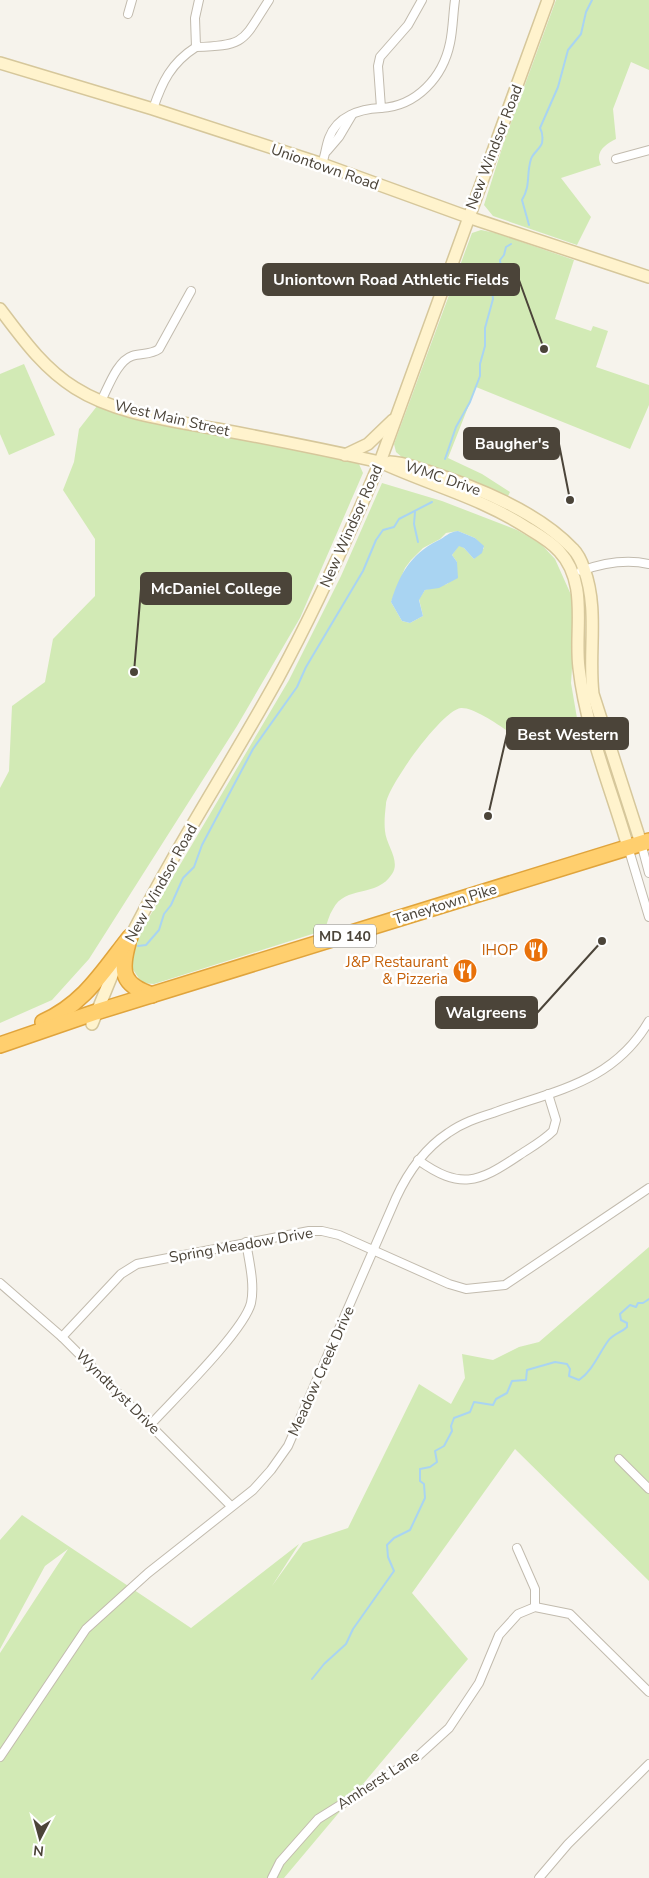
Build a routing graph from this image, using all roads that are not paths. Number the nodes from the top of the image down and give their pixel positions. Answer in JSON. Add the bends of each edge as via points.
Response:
{"nodes":[{"id":1,"x":132,"y":0,"type":"edge"},
{"id":2,"x":198,"y":0,"type":"edge"},
{"id":3,"x":269,"y":0,"type":"edge"},
{"id":4,"x":422,"y":0,"type":"edge"},
{"id":5,"x":455,"y":0,"type":"edge"},
{"id":6,"x":548,"y":0,"type":"edge"},
{"id":7,"x":128,"y":14,"type":"dead end"},
{"id":8,"x":196,"y":47,"type":"junction"},
{"id":9,"x":0,"y":63,"type":"edge"},
{"id":10,"x":381,"y":108,"type":"junction"},
{"id":11,"x":153,"y":109,"type":"junction"},
{"id":12,"x":649,"y":150,"type":"edge"},
{"id":13,"x":616,"y":159,"type":"dead end"},
{"id":14,"x":322,"y":164,"type":"junction"},
{"id":15,"x":468,"y":217,"type":"junction"},
{"id":16,"x":649,"y":277,"type":"edge"},
{"id":17,"x":191,"y":291,"type":"dead end"},
{"id":18,"x":0,"y":309,"type":"edge"},
{"id":19,"x":101,"y":401,"type":"junction"},
{"id":20,"x":396,"y":417,"type":"junction"},
{"id":21,"x":345,"y":454,"type":"junction"},
{"id":22,"x":380,"y":462,"type":"junction"},
{"id":23,"x":649,"y":564,"type":"edge"},
{"id":24,"x":584,"y":570,"type":"junction"},
{"id":25,"x":572,"y":574,"type":"junction"},
{"id":26,"x":639,"y":844,"type":"edge"},
{"id":27,"x":649,"y":873,"type":"edge"},
{"id":28,"x":649,"y":917,"type":"edge"},
{"id":29,"x":130,"y":937,"type":"junction"},
{"id":30,"x":242,"y":969,"type":"junction"},
{"id":31,"x":152,"y":995,"type":"junction"},
{"id":32,"x":94,"y":1018,"type":"junction"},
{"id":33,"x":649,"y":1021,"type":"edge"},
{"id":34,"x":0,"y":1043,"type":"edge"},
{"id":35,"x":0,"y":1056,"type":"edge"},
{"id":36,"x":548,"y":1094,"type":"junction"},
{"id":37,"x":418,"y":1160,"type":"junction"},
{"id":38,"x":649,"y":1188,"type":"edge"},
{"id":39,"x":246,"y":1242,"type":"junction"},
{"id":40,"x":374,"y":1250,"type":"junction"},
{"id":41,"x":0,"y":1283,"type":"edge"},
{"id":42,"x":62,"y":1337,"type":"junction"},
{"id":43,"x":151,"y":1424,"type":"junction"},
{"id":44,"x":620,"y":1459,"type":"dead end"},
{"id":45,"x":649,"y":1489,"type":"edge"},
{"id":46,"x":231,"y":1506,"type":"junction"},
{"id":47,"x":518,"y":1548,"type":"dead end"},
{"id":48,"x":535,"y":1607,"type":"junction"},
{"id":49,"x":649,"y":1692,"type":"edge"},
{"id":50,"x":0,"y":1756,"type":"edge"},
{"id":51,"x":649,"y":1764,"type":"edge"},
{"id":52,"x":272,"y":1878,"type":"edge"},
{"id":53,"x":539,"y":1878,"type":"edge"}],
"edges":[{"from":1,"to":7,"type":"street"},
{"from":2,"to":8,"type":"street"},
{"from":3,"to":8,"type":"street","via":[[246,35],[235,44]]},
{"from":4,"to":10,"type":"street","via":[[408,24],[380,57]]},
{"from":5,"to":10,"type":"street","via":[[450,44],[438,73],[410,100]]},
{"from":6,"to":15,"type":"main road","name":"New Windsor Road"},
{"from":8,"to":11,"type":"street","via":[[170,69]]},
{"from":9,"to":11,"type":"main road","name":"Uniontown Road"},
{"from":10,"to":14,"type":"street","via":[[363,109],[345,118],[333,130]]},
{"from":11,"to":14,"type":"main road","name":"Uniontown Road"},
{"from":12,"to":13,"type":"street"},
{"from":14,"to":15,"type":"main road","name":"Uniontown Road"},
{"from":15,"to":16,"type":"main road","name":"Uniontown Road"},
{"from":15,"to":20,"type":"main road","name":"New Windsor Road"},
{"from":17,"to":19,"type":"street","via":[[159,349],[125,361]]},
{"from":18,"to":19,"type":"main road","name":"West Main Street","via":[[13,329],[49,368]]},
{"from":19,"to":21,"type":"main road","name":"West Main Street","via":[[149,415]]},
{"from":20,"to":21,"type":"main road","via":[[368,444]]},
{"from":20,"to":22,"type":"main road","name":"New Windsor Road"},
{"from":21,"to":22,"type":"main road","name":"West Main Street"},
{"from":22,"to":24,"type":"main road","name":"WMC Drive","via":[[414,467],[487,493],[555,534],[575,550]]},
{"from":22,"to":25,"type":"main road","name":"WMC Drive","via":[[484,502],[513,518],[560,552]]},
{"from":22,"to":29,"type":"main road","name":"New Windsor Road","via":[[310,617]]},
{"from":23,"to":24,"type":"street","via":[[620,562]]},
{"from":24,"to":25,"type":"street"},
{"from":24,"to":26,"type":"main road","name":"WMC Drive","via":[[593,616],[590,671],[593,694]]},
{"from":25,"to":26,"type":"main road","name":"WMC Drive","via":[[579,603],[578,666],[583,700]]},
{"from":26,"to":27,"type":"street"},
{"from":26,"to":28,"type":"street"},
{"from":26,"to":30,"type":"highway","name":"Taneytown Pike","number":"MD 140"},
{"from":29,"to":31,"type":"highway","via":[[124,959],[126,978],[134,987]]},
{"from":29,"to":32,"type":"main road","name":"New Windsor Road"},
{"from":29,"to":34,"type":"highway","via":[[90,989],[74,1004]]},
{"from":30,"to":31,"type":"highway","name":"Taneytown Pike","number":"MD 140"},
{"from":30,"to":32,"type":"highway","name":"Taneytown Pike","number":"MD 140"},
{"from":31,"to":32,"type":"highway","name":"Taneytown Pike","number":"MD 140"},
{"from":32,"to":34,"type":"highway","number":"MD 140"},
{"from":32,"to":35,"type":"highway","number":"MD 140"},
{"from":33,"to":36,"type":"street","name":"Meadow Creek Drive","via":[[628,1050],[608,1068],[578,1084]]},
{"from":36,"to":37,"type":"street","name":"Meadow Creek Drive","via":[[467,1122],[442,1137]]},
{"from":36,"to":37,"type":"street","via":[[556,1120],[553,1131],[487,1176],[471,1180],[452,1179]]},
{"from":37,"to":40,"type":"street","name":"Meadow Creek Drive","via":[[402,1184]]},
{"from":38,"to":40,"type":"street","name":"Spring Meadow Drive","via":[[505,1284],[466,1289]]},
{"from":39,"to":40,"type":"street","name":"Spring Meadow Drive","via":[[322,1231]]},
{"from":39,"to":42,"type":"street","name":"Spring Meadow Drive","via":[[137,1264],[122,1274]]},
{"from":39,"to":43,"type":"street","via":[[251,1304],[230,1339]]},
{"from":40,"to":46,"type":"street","name":"Meadow Creek Drive","via":[[288,1446],[253,1490]]},
{"from":41,"to":42,"type":"street","name":"Wyndtryst Drive"},
{"from":42,"to":43,"type":"street","name":"Wyndtryst Drive"},
{"from":43,"to":46,"type":"street","name":"Wyndtryst Drive"},
{"from":44,"to":45,"type":"street"},
{"from":46,"to":50,"type":"street","name":"Meadow Creek Drive","via":[[148,1573],[86,1629]]},
{"from":47,"to":48,"type":"street","via":[[535,1589]]},
{"from":48,"to":49,"type":"street","via":[[570,1614]]},
{"from":48,"to":52,"type":"street","name":"Amherst Lane","via":[[518,1614],[499,1635],[479,1683],[448,1728],[417,1757],[318,1819],[280,1862]]},
{"from":51,"to":53,"type":"street","via":[[568,1844]]}]}
